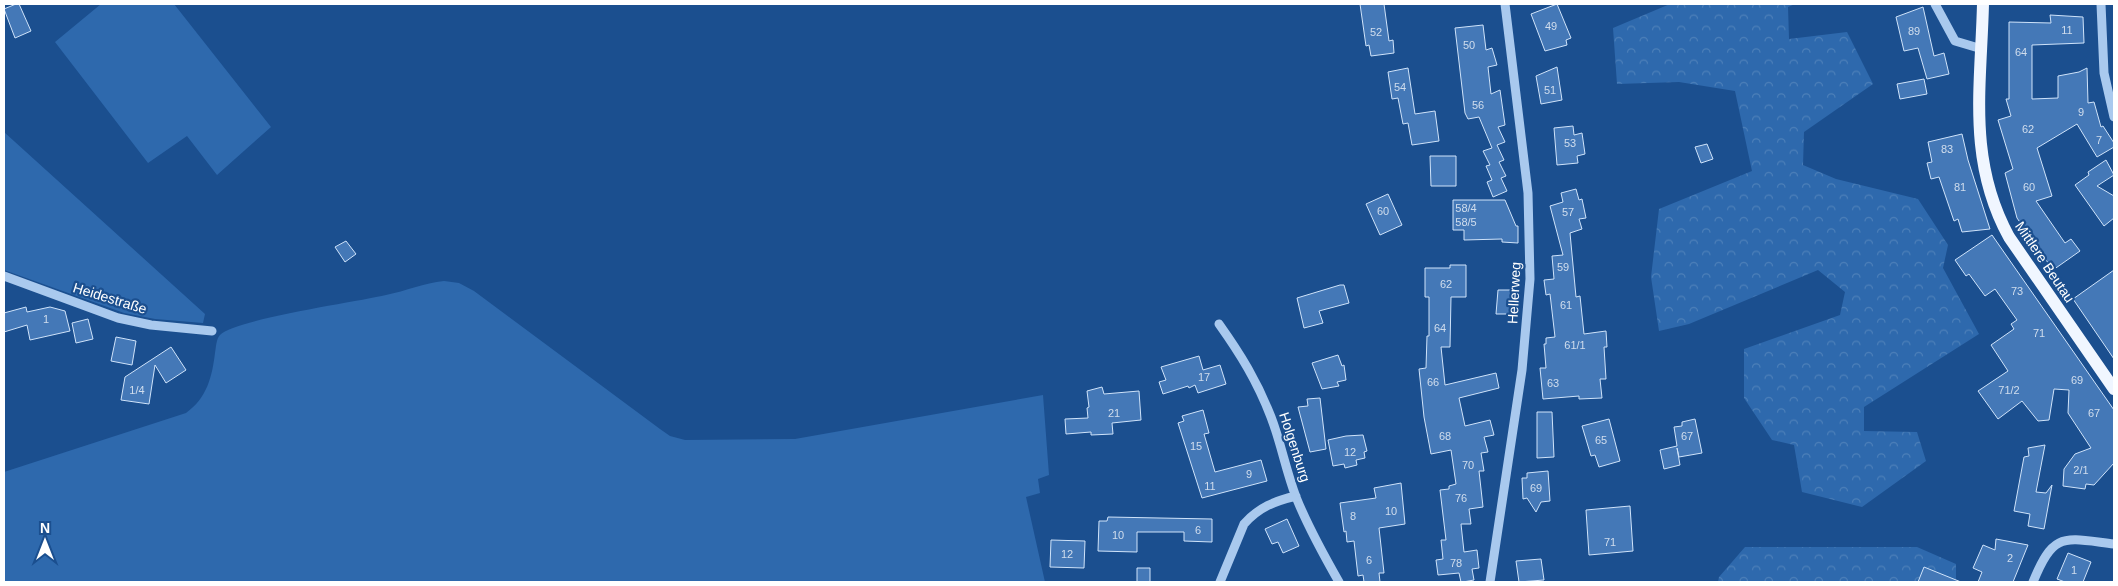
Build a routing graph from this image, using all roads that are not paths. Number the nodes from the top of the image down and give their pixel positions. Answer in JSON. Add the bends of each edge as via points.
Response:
{"nodes":[{"id":1,"x":1505,"y":4,"type":"edge"},
{"id":2,"x":1935,"y":4,"type":"edge"},
{"id":3,"x":1983,"y":4,"type":"edge"},
{"id":4,"x":2101,"y":4,"type":"edge"},
{"id":5,"x":1982,"y":49,"type":"junction"},
{"id":6,"x":2114,"y":117,"type":"edge"},
{"id":7,"x":4,"y":276,"type":"edge"},
{"id":8,"x":1219,"y":324,"type":"dead end"},
{"id":9,"x":212,"y":331,"type":"dead end"},
{"id":10,"x":2114,"y":388,"type":"edge"},
{"id":11,"x":1296,"y":496,"type":"junction"},
{"id":12,"x":2114,"y":544,"type":"edge"},
{"id":13,"x":1220,"y":582,"type":"edge"},
{"id":14,"x":1339,"y":582,"type":"edge"},
{"id":15,"x":1490,"y":582,"type":"edge"},
{"id":16,"x":2033,"y":582,"type":"edge"}],
"edges":[{"from":1,"to":15,"type":"street","name":"Hellerweg","via":[[1528,193],[1530,278],[1522,370]]},
{"from":2,"to":5,"type":"street","via":[[1955,41]]},
{"from":3,"to":5,"type":"main road","name":"Mittlere Beutau"},
{"from":4,"to":6,"type":"street","via":[[2103,64]]},
{"from":5,"to":10,"type":"main road","name":"Mittlere Beutau","via":[[1978,139],[2000,218],[2009,237]]},
{"from":7,"to":9,"type":"street","name":"Heidestraße","via":[[118,318]]},
{"from":8,"to":11,"type":"street","name":"Holgenburg","via":[[1241,354],[1257,384],[1275,427]]},
{"from":11,"to":13,"type":"street","via":[[1266,506],[1250,517],[1244,524]]},
{"from":11,"to":14,"type":"street","name":"Holgenburg"},
{"from":12,"to":16,"type":"street","via":[[2075,540],[2054,545],[2046,554]]}]}
